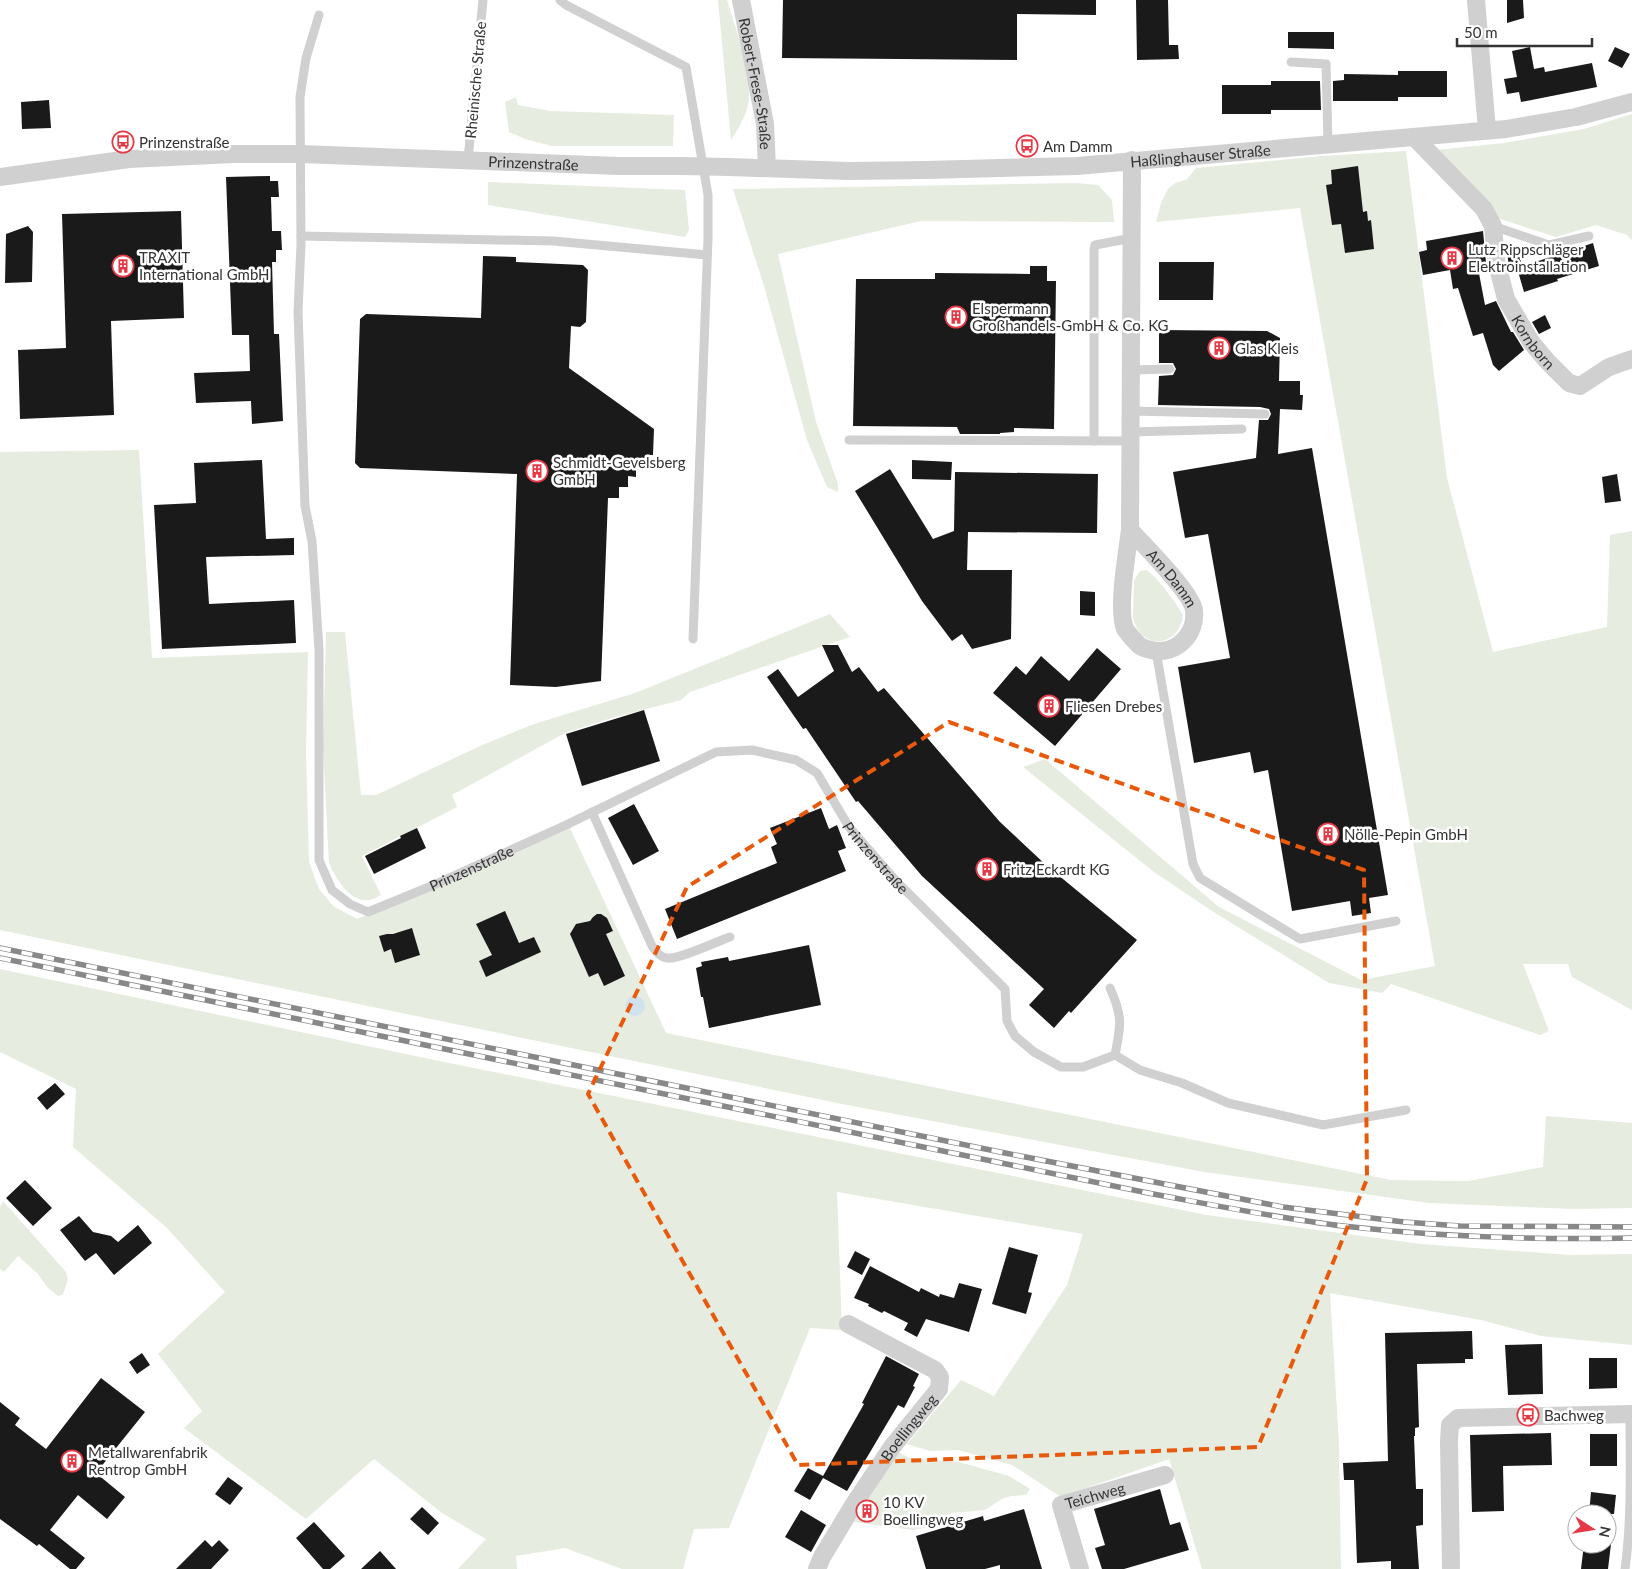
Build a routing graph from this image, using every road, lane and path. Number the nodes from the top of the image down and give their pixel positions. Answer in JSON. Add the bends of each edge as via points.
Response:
{"nodes":[{"id":1,"x":483,"y":0,"type":"edge"},
{"id":2,"x":560,"y":0,"type":"edge"},
{"id":3,"x":741,"y":0,"type":"edge"},
{"id":4,"x":1476,"y":0,"type":"edge"},
{"id":5,"x":318,"y":15,"type":"dead end"},
{"id":6,"x":1291,"y":62,"type":"dead end"},
{"id":7,"x":1632,"y":102,"type":"edge"},
{"id":8,"x":1487,"y":130,"type":"junction"},
{"id":9,"x":1414,"y":137,"type":"junction"},
{"id":10,"x":1328,"y":144,"type":"junction"},
{"id":11,"x":300,"y":154,"type":"junction"},
{"id":12,"x":468,"y":160,"type":"junction"},
{"id":13,"x":1132,"y":160,"type":"junction"},
{"id":14,"x":767,"y":168,"type":"junction"},
{"id":15,"x":0,"y":177,"type":"edge"},
{"id":16,"x":1494,"y":226,"type":"junction"},
{"id":17,"x":301,"y":236,"type":"junction"},
{"id":18,"x":1589,"y":236,"type":"dead end"},
{"id":19,"x":1132,"y":238,"type":"junction"},
{"id":20,"x":708,"y":255,"type":"junction"},
{"id":21,"x":1632,"y":359,"type":"edge"},
{"id":22,"x":1170,"y":369,"type":"dead end"},
{"id":23,"x":1131,"y":370,"type":"junction"},
{"id":24,"x":1130,"y":411,"type":"junction"},
{"id":25,"x":1265,"y":414,"type":"dead end"},
{"id":26,"x":1242,"y":429,"type":"dead end"},
{"id":27,"x":1130,"y":437,"type":"junction"},
{"id":28,"x":849,"y":440,"type":"dead end"},
{"id":29,"x":1094,"y":441,"type":"junction"},
{"id":30,"x":1130,"y":530,"type":"junction"},
{"id":31,"x":694,"y":639,"type":"dead end"},
{"id":32,"x":1156,"y":651,"type":"junction"},
{"id":33,"x":592,"y":812,"type":"junction"},
{"id":34,"x":1396,"y":921,"type":"dead end"},
{"id":35,"x":730,"y":936,"type":"dead end"},
{"id":36,"x":1110,"y":988,"type":"dead end"},
{"id":37,"x":1115,"y":1056,"type":"junction"},
{"id":38,"x":1406,"y":1110,"type":"dead end"},
{"id":39,"x":848,"y":1324,"type":"dead end"},
{"id":40,"x":1631,"y":1414,"type":"edge"},
{"id":41,"x":1165,"y":1475,"type":"dead end"},
{"id":42,"x":817,"y":1569,"type":"edge"},
{"id":43,"x":1080,"y":1569,"type":"edge"},
{"id":44,"x":1451,"y":1569,"type":"edge"},
{"id":45,"x":1624,"y":1569,"type":"edge"}],
"edges":[{"from":1,"to":12,"type":"lane","name":"Rheinische Straße"},
{"from":2,"to":20,"type":"lane","via":[[686,67],[708,195]]},
{"from":3,"to":14,"type":"street","name":"Robert-Frese-Straße","via":[[766,124]]},
{"from":4,"to":8,"type":"street"},
{"from":5,"to":11,"type":"lane","via":[[306,58],[300,97]]},
{"from":6,"to":10,"type":"lane","via":[[1326,64]]},
{"from":7,"to":8,"type":"street","name":"Haßlinghauser Straße","via":[[1576,117]]},
{"from":8,"to":9,"type":"street","name":"Haßlinghauser Straße"},
{"from":9,"to":10,"type":"street","name":"Haßlinghauser Straße"},
{"from":9,"to":16,"type":"street","name":"Kornborn","via":[[1484,209]]},
{"from":10,"to":13,"type":"street","name":"Haßlinghauser Straße"},
{"from":11,"to":12,"type":"street","name":"Prinzenstraße"},
{"from":11,"to":15,"type":"street","name":"Prinzenstraße","via":[[208,154],[129,159]]},
{"from":11,"to":17,"type":"lane","name":"Prinzenstraße"},
{"from":12,"to":14,"type":"street","name":"Prinzenstraße","bridge":true},
{"from":13,"to":14,"type":"street","name":"Haßlinghauser Straße","via":[[1077,166],[926,170]]},
{"from":13,"to":19,"type":"street","name":"Am Damm"},
{"from":16,"to":18,"type":"lane","via":[[1549,245]]},
{"from":16,"to":21,"type":"street","name":"Kornborn","via":[[1496,260],[1506,299],[1532,342],[1569,383],[1580,386],[1609,367]]},
{"from":17,"to":20,"type":"lane","via":[[553,241]]},
{"from":17,"to":33,"type":"lane","name":"Prinzenstraße","via":[[298,312],[304,506],[312,541],[319,650],[319,860],[332,890],[350,904],[368,912]]},
{"from":19,"to":23,"type":"street","name":"Am Damm"},
{"from":19,"to":29,"type":"lane","via":[[1096,244],[1094,250]]},
{"from":20,"to":31,"type":"lane"},
{"from":22,"to":23,"type":"lane"},
{"from":23,"to":24,"type":"street","name":"Am Damm"},
{"from":24,"to":25,"type":"lane"},
{"from":24,"to":27,"type":"street","name":"Am Damm"},
{"from":26,"to":27,"type":"lane"},
{"from":27,"to":29,"type":"lane"},
{"from":27,"to":30,"type":"street","name":"Am Damm"},
{"from":28,"to":29,"type":"lane"},
{"from":30,"to":32,"type":"street","name":"Am Damm","via":[[1122,616],[1126,630],[1141,647]]},
{"from":30,"to":32,"type":"street","name":"Am Damm","via":[[1177,583],[1194,610],[1186,639],[1173,649]]},
{"from":32,"to":34,"type":"lane","via":[[1192,864],[1200,878],[1300,939]]},
{"from":33,"to":35,"type":"lane","via":[[658,954],[667,958],[678,957]]},
{"from":33,"to":37,"type":"lane","name":"Prinzenstraße","via":[[716,752],[752,750],[796,760],[817,773],[849,827],[896,881],[1005,990],[1007,1021],[1015,1036],[1034,1052],[1061,1067],[1083,1067]]},
{"from":36,"to":37,"type":"lane","via":[[1120,1009]]},
{"from":37,"to":38,"type":"lane","via":[[1140,1070],[1228,1102],[1323,1125]]},
{"from":39,"to":42,"type":"street","name":"Boellingweg","via":[[935,1370],[940,1383],[934,1396],[892,1447]]},
{"from":40,"to":44,"type":"street","via":[[1458,1418],[1450,1424]]},
{"from":40,"to":45,"type":"lane","via":[[1631,1524]]},
{"from":41,"to":43,"type":"street","name":"Teichweg","via":[[1060,1505]]}]}
